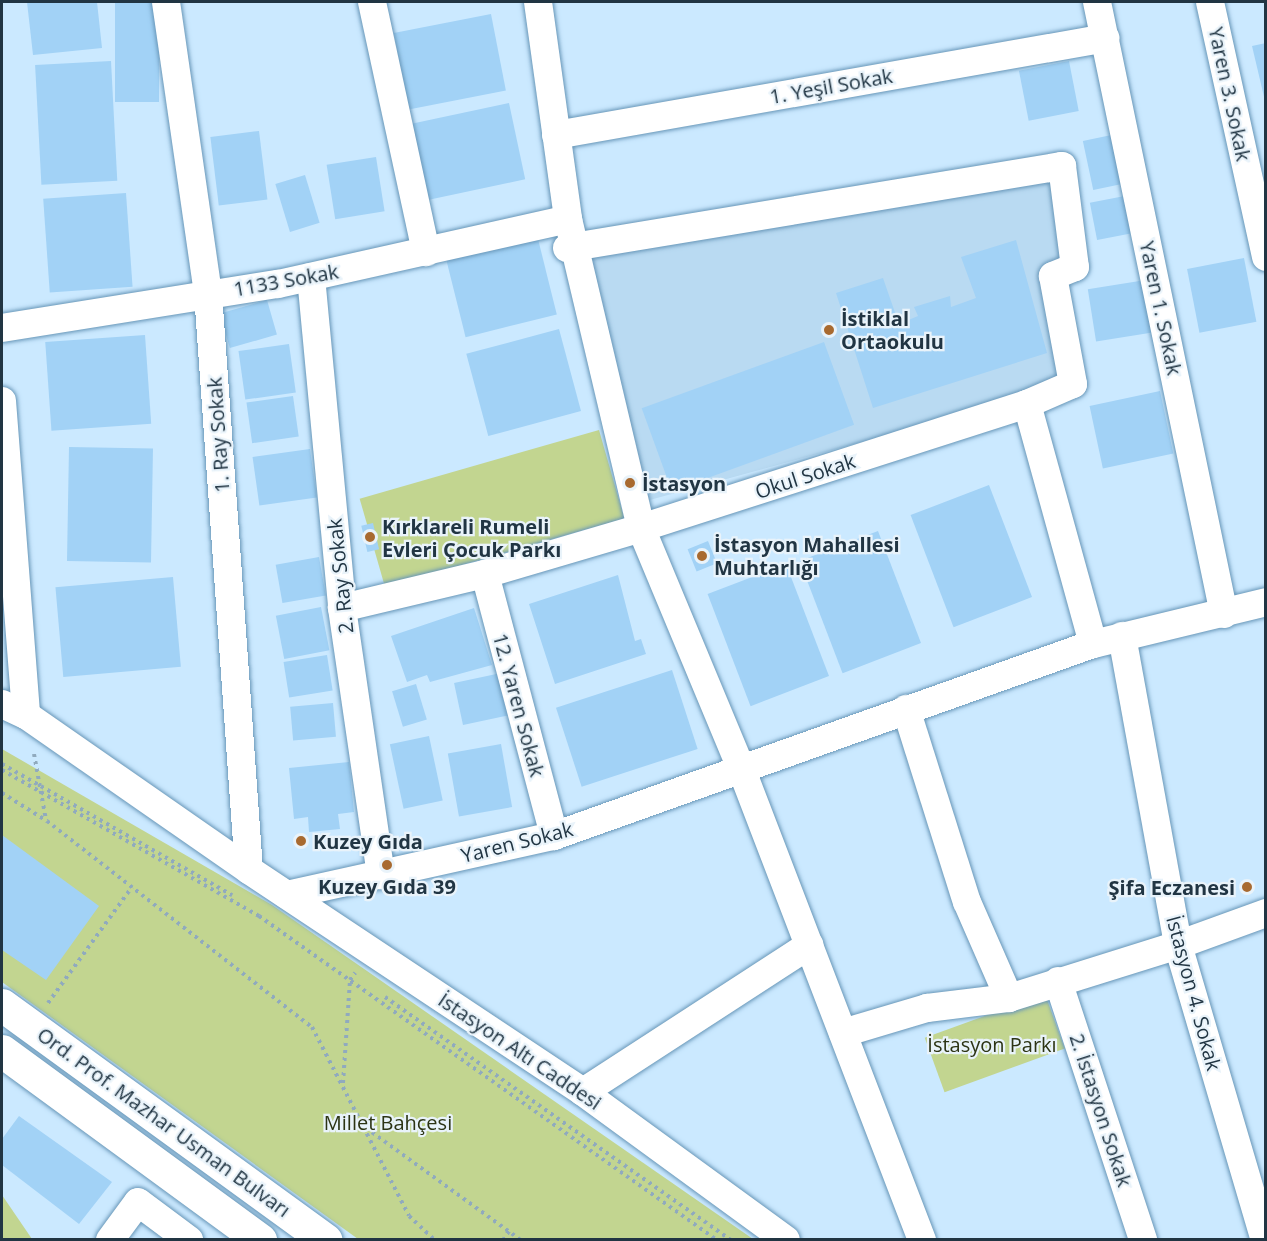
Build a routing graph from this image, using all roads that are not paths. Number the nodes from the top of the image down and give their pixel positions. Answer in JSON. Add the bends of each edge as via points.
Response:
{"nodes":[{"id":1,"x":166,"y":2,"type":"edge"},
{"id":2,"x":372,"y":2,"type":"edge"},
{"id":3,"x":538,"y":2,"type":"edge"},
{"id":4,"x":1097,"y":2,"type":"edge"},
{"id":5,"x":1210,"y":2,"type":"edge"},
{"id":6,"x":1106,"y":38,"type":"junction"},
{"id":7,"x":556,"y":135,"type":"junction"},
{"id":8,"x":568,"y":219,"type":"junction"},
{"id":9,"x":571,"y":248,"type":"junction"},
{"id":10,"x":426,"y":252,"type":"junction"},
{"id":11,"x":1266,"y":256,"type":"edge"},
{"id":12,"x":311,"y":276,"type":"junction"},
{"id":13,"x":208,"y":293,"type":"junction"},
{"id":14,"x":2,"y":328,"type":"edge"},
{"id":15,"x":2,"y":401,"type":"edge"},
{"id":16,"x":1027,"y":404,"type":"junction"},
{"id":17,"x":2,"y":434,"type":"edge"},
{"id":18,"x":641,"y":528,"type":"junction"},
{"id":19,"x":485,"y":574,"type":"junction"},
{"id":20,"x":1266,"y":603,"type":"edge"},
{"id":21,"x":342,"y":608,"type":"junction"},
{"id":22,"x":1224,"y":614,"type":"junction"},
{"id":23,"x":1122,"y":636,"type":"junction"},
{"id":24,"x":1093,"y":644,"type":"junction"},
{"id":25,"x":14,"y":709,"type":"edge"},
{"id":26,"x":906,"y":709,"type":"junction"},
{"id":27,"x":741,"y":768,"type":"junction"},
{"id":28,"x":554,"y":836,"type":"junction"},
{"id":29,"x":249,"y":870,"type":"junction"},
{"id":30,"x":381,"y":875,"type":"junction"},
{"id":31,"x":287,"y":895,"type":"junction"},
{"id":32,"x":1266,"y":913,"type":"edge"},
{"id":33,"x":809,"y":945,"type":"junction"},
{"id":34,"x":1178,"y":945,"type":"junction"},
{"id":35,"x":1058,"y":981,"type":"junction"},
{"id":36,"x":1009,"y":998,"type":"junction"},
{"id":37,"x":2,"y":1005,"type":"edge"},
{"id":38,"x":843,"y":1033,"type":"junction"},
{"id":39,"x":2,"y":1051,"type":"edge"},
{"id":40,"x":583,"y":1092,"type":"junction"},
{"id":41,"x":110,"y":1239,"type":"edge"},
{"id":42,"x":189,"y":1239,"type":"edge"},
{"id":43,"x":260,"y":1239,"type":"edge"},
{"id":44,"x":326,"y":1239,"type":"edge"},
{"id":45,"x":786,"y":1239,"type":"edge"},
{"id":46,"x":922,"y":1239,"type":"edge"},
{"id":47,"x":1143,"y":1239,"type":"edge"},
{"id":48,"x":1265,"y":1239,"type":"edge"}],
"edges":[{"from":1,"to":13,"type":"street","name":"1. Ray Sokak"},
{"from":2,"to":10,"type":"street"},
{"from":3,"to":7,"type":"street"},
{"from":4,"to":6,"type":"street","name":"Yaren 1. Sokak"},
{"from":5,"to":11,"type":"street","name":"Yaren 3. Sokak"},
{"from":6,"to":7,"type":"street","name":"1. Yeşil Sokak"},
{"from":6,"to":22,"type":"street","name":"Yaren 1. Sokak"},
{"from":7,"to":8,"type":"street"},
{"from":8,"to":9,"type":"street"},
{"from":8,"to":10,"type":"street","name":"1133 Sokak"},
{"from":9,"to":16,"type":"street","name":"Okul Sokak","via":[[1062,166],[1075,267],[1053,276],[1073,384]]},
{"from":9,"to":18,"type":"street"},
{"from":10,"to":12,"type":"street","name":"1133 Sokak"},
{"from":12,"to":13,"type":"street","name":"1133 Sokak"},
{"from":12,"to":21,"type":"street","name":"2. Ray Sokak"},
{"from":13,"to":14,"type":"street","name":"1133 Sokak"},
{"from":13,"to":29,"type":"street","name":"1. Ray Sokak"},
{"from":15,"to":17,"type":"street"},
{"from":16,"to":18,"type":"street","name":"Okul Sokak"},
{"from":16,"to":24,"type":"street"},
{"from":17,"to":25,"type":"street"},
{"from":18,"to":19,"type":"street","name":"Okul Sokak"},
{"from":18,"to":27,"type":"street"},
{"from":19,"to":21,"type":"street","name":"Okul Sokak"},
{"from":19,"to":28,"type":"street","name":"12. Yaren Sokak"},
{"from":20,"to":22,"type":"street","name":"Yaren Sokak"},
{"from":21,"to":30,"type":"street","name":"2. Ray Sokak"},
{"from":22,"to":23,"type":"street","name":"Yaren Sokak"},
{"from":23,"to":24,"type":"street","name":"Yaren Sokak"},
{"from":23,"to":34,"type":"street","name":"İstasyon 4. Sokak"},
{"from":24,"to":26,"type":"street","name":"Yaren Sokak"},
{"from":25,"to":29,"type":"street","name":"İstasyon Altı Caddesi"},
{"from":26,"to":27,"type":"street","name":"Yaren Sokak"},
{"from":26,"to":36,"type":"street","via":[[966,902]]},
{"from":27,"to":28,"type":"street","name":"Yaren Sokak"},
{"from":27,"to":33,"type":"street"},
{"from":28,"to":30,"type":"street","name":"Yaren Sokak"},
{"from":29,"to":31,"type":"street","name":"İstasyon Altı Caddesi"},
{"from":30,"to":31,"type":"street","name":"Yaren Sokak"},
{"from":31,"to":40,"type":"street","name":"İstasyon Altı Caddesi"},
{"from":32,"to":34,"type":"street"},
{"from":33,"to":38,"type":"street"},
{"from":33,"to":40,"type":"street"},
{"from":34,"to":35,"type":"street"},
{"from":34,"to":48,"type":"street","name":"İstasyon 4. Sokak"},
{"from":35,"to":36,"type":"street"},
{"from":35,"to":47,"type":"street","name":"2. İstasyon Sokak"},
{"from":36,"to":38,"type":"street","via":[[927,1008]]},
{"from":37,"to":44,"type":"main road","name":"Ord. Prof. Mazhar Usman Bulvarı"},
{"from":38,"to":46,"type":"street"},
{"from":39,"to":43,"type":"main road","name":"Ord. Prof. Mazhar Usman Bulvarı"},
{"from":40,"to":45,"type":"street","name":"İstasyon Altı Caddesi"},
{"from":41,"to":42,"type":"street","via":[[138,1202]]}]}
